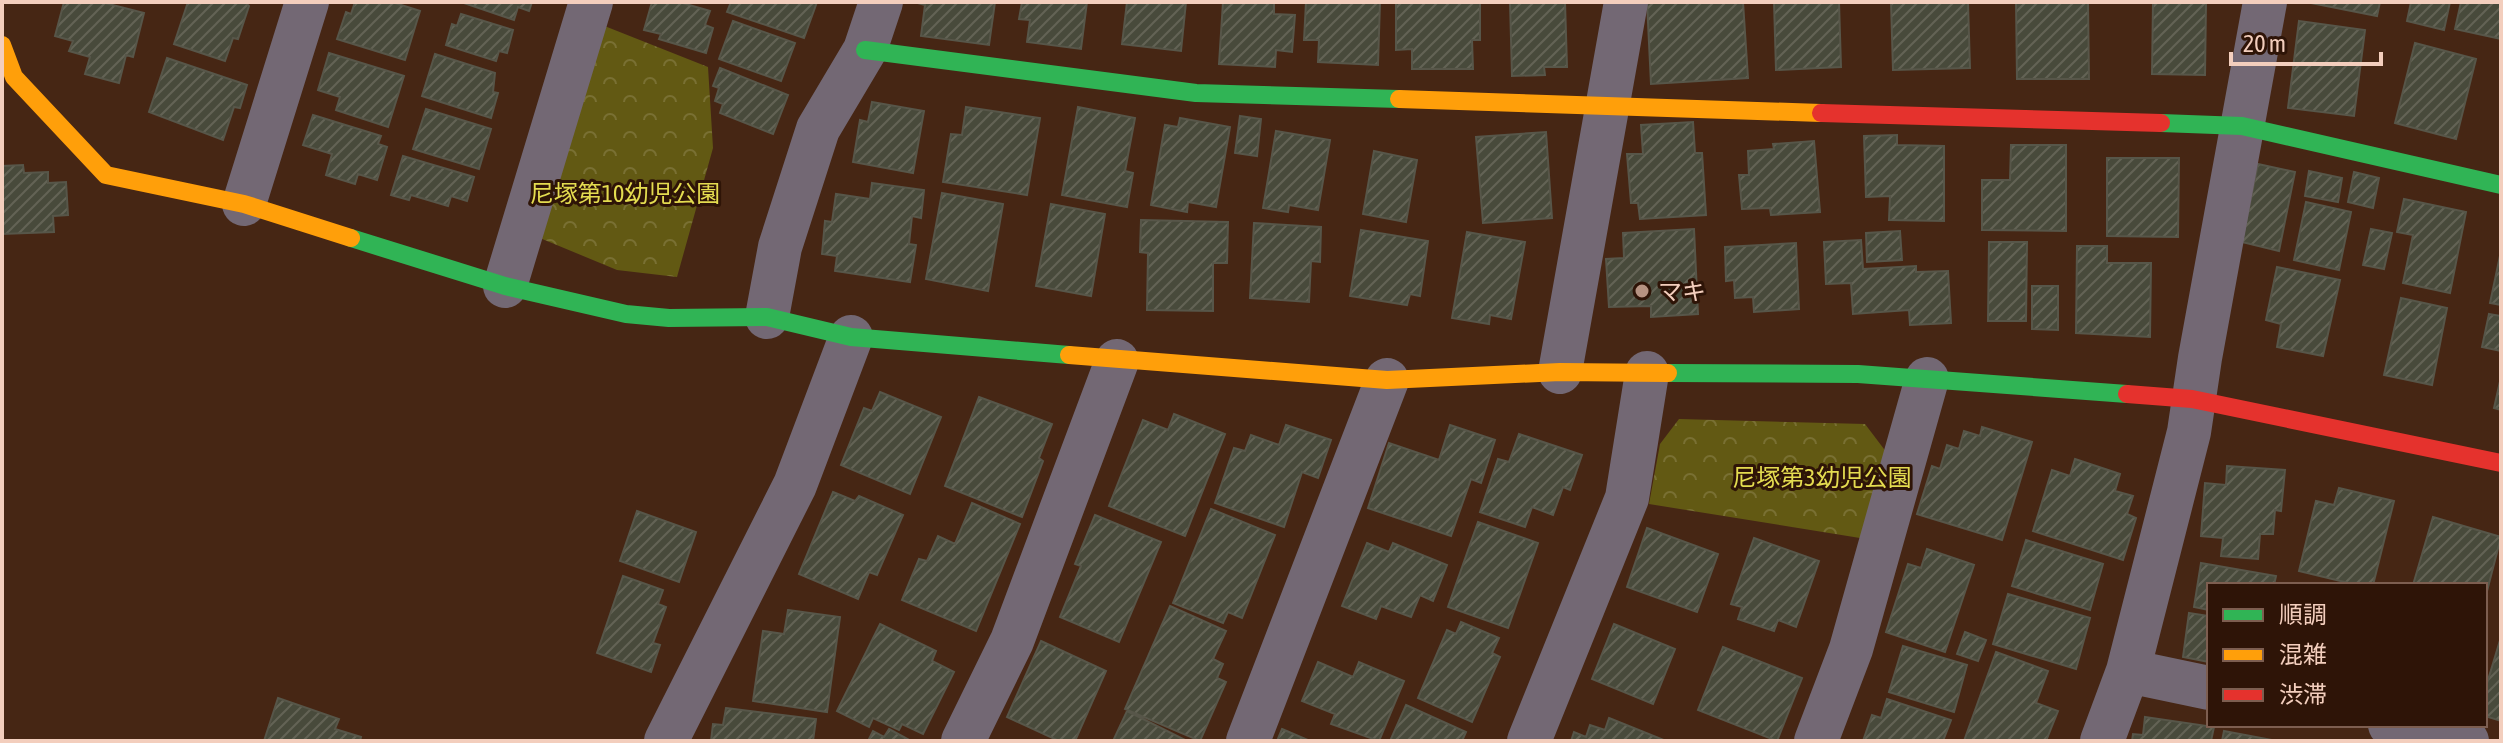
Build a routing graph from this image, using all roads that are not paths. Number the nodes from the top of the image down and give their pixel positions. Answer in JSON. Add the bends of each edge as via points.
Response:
{"nodes":[{"id":1,"x":307,"y":2,"type":"edge"},
{"id":2,"x":591,"y":2,"type":"edge"},
{"id":3,"x":881,"y":2,"type":"edge"},
{"id":4,"x":1626,"y":2,"type":"edge"},
{"id":5,"x":2265,"y":2,"type":"edge"},
{"id":6,"x":2,"y":45,"type":"edge"},
{"id":7,"x":865,"y":50,"type":"junction"},
{"id":8,"x":1608,"y":103,"type":"junction"},
{"id":9,"x":2242,"y":126,"type":"junction"},
{"id":10,"x":2501,"y":185,"type":"edge"},
{"id":11,"x":244,"y":204,"type":"junction"},
{"id":12,"x":505,"y":286,"type":"junction"},
{"id":13,"x":767,"y":317,"type":"junction"},
{"id":14,"x":851,"y":337,"type":"junction"},
{"id":15,"x":1117,"y":361,"type":"junction"},
{"id":16,"x":1560,"y":372,"type":"junction"},
{"id":17,"x":1647,"y":373,"type":"junction"},
{"id":18,"x":1927,"y":379,"type":"junction"},
{"id":19,"x":1387,"y":380,"type":"junction"},
{"id":20,"x":2192,"y":399,"type":"junction"},
{"id":21,"x":2501,"y":463,"type":"edge"},
{"id":22,"x":2128,"y":671,"type":"junction"},
{"id":23,"x":2207,"y":688,"type":"edge"},
{"id":24,"x":2400,"y":727,"type":"edge"},
{"id":25,"x":666,"y":741,"type":"edge"},
{"id":26,"x":963,"y":741,"type":"edge"},
{"id":27,"x":1248,"y":741,"type":"edge"},
{"id":28,"x":1529,"y":741,"type":"edge"},
{"id":29,"x":1816,"y":741,"type":"edge"},
{"id":30,"x":2102,"y":741,"type":"edge"},
{"id":31,"x":2467,"y":741,"type":"edge"}],
"edges":[{"from":1,"to":11,"type":"street"},
{"from":2,"to":12,"type":"street"},
{"from":3,"to":7,"type":"street"},
{"from":4,"to":8,"type":"street"},
{"from":5,"to":9,"type":"street"},
{"from":6,"to":11,"type":"street","via":[[14,77],[106,175]]},
{"from":7,"to":8,"type":"street","via":[[1196,93]]},
{"from":7,"to":13,"type":"street","via":[[818,129],[780,247]]},
{"from":8,"to":9,"type":"street"},
{"from":8,"to":16,"type":"street"},
{"from":9,"to":10,"type":"street"},
{"from":9,"to":20,"type":"street"},
{"from":11,"to":12,"type":"street"},
{"from":12,"to":13,"type":"street","via":[[626,314]]},
{"from":13,"to":14,"type":"street"},
{"from":14,"to":15,"type":"street"},
{"from":14,"to":25,"type":"street","via":[[795,485]]},
{"from":15,"to":19,"type":"street"},
{"from":15,"to":26,"type":"street","via":[[1012,641]]},
{"from":16,"to":17,"type":"street"},
{"from":16,"to":19,"type":"street"},
{"from":17,"to":18,"type":"street"},
{"from":17,"to":28,"type":"street","via":[[1627,498]]},
{"from":18,"to":20,"type":"street"},
{"from":18,"to":29,"type":"street","via":[[1851,649]]},
{"from":19,"to":27,"type":"street"},
{"from":20,"to":21,"type":"street"},
{"from":20,"to":22,"type":"street","via":[[2189,432]]},
{"from":22,"to":23,"type":"street"},
{"from":22,"to":30,"type":"street"},
{"from":24,"to":31,"type":"street"}]}
